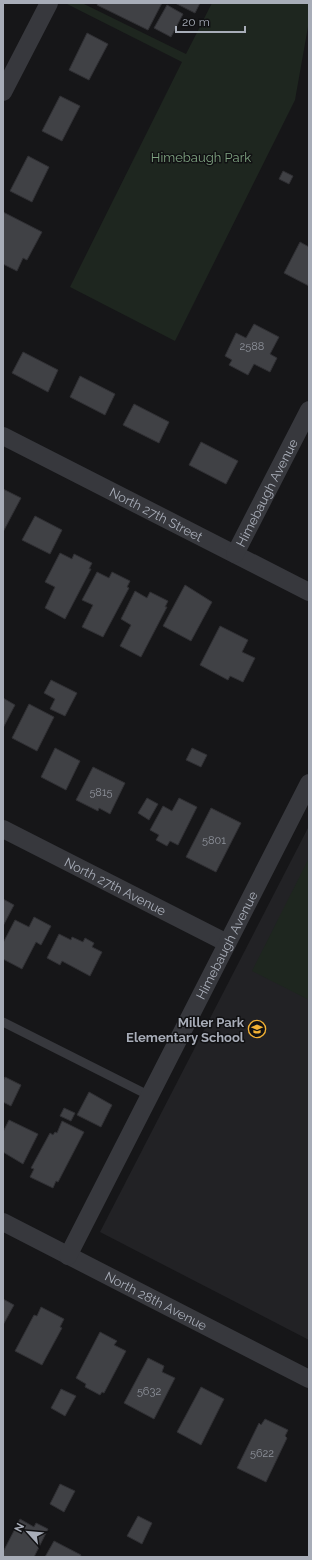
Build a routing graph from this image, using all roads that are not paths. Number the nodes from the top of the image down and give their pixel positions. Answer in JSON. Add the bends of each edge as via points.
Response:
{"nodes":[{"id":1,"x":49,"y":3,"type":"edge"},
{"id":2,"x":3,"y":92,"type":"edge"},
{"id":3,"x":309,"y":410,"type":"edge"},
{"id":4,"x":3,"y":436,"type":"edge"},
{"id":5,"x":235,"y":554,"type":"junction"},
{"id":6,"x":309,"y":592,"type":"edge"},
{"id":7,"x":307,"y":791,"type":"edge"},
{"id":8,"x":3,"y":829,"type":"edge"},
{"id":9,"x":227,"y":943,"type":"junction"},
{"id":10,"x":3,"y":1022,"type":"edge"},
{"id":11,"x":150,"y":1096,"type":"junction"},
{"id":12,"x":3,"y":1222,"type":"edge"},
{"id":13,"x":68,"y":1256,"type":"junction"},
{"id":14,"x":309,"y":1379,"type":"edge"}],
"edges":[{"from":1,"to":2,"type":"street"},
{"from":3,"to":5,"type":"street","name":"Himebaugh Avenue"},
{"from":4,"to":5,"type":"street","name":"North 27th Street"},
{"from":5,"to":6,"type":"street","name":"North 27th Street"},
{"from":7,"to":9,"type":"street","name":"Himebaugh Avenue"},
{"from":8,"to":9,"type":"street","name":"North 27th Avenue"},
{"from":9,"to":11,"type":"street","name":"Himebaugh Avenue"},
{"from":10,"to":11,"type":"lane"},
{"from":11,"to":13,"type":"street","name":"Himebaugh Avenue"},
{"from":12,"to":13,"type":"street","name":"North 28th Avenue"},
{"from":13,"to":14,"type":"street","name":"North 28th Avenue"}]}
